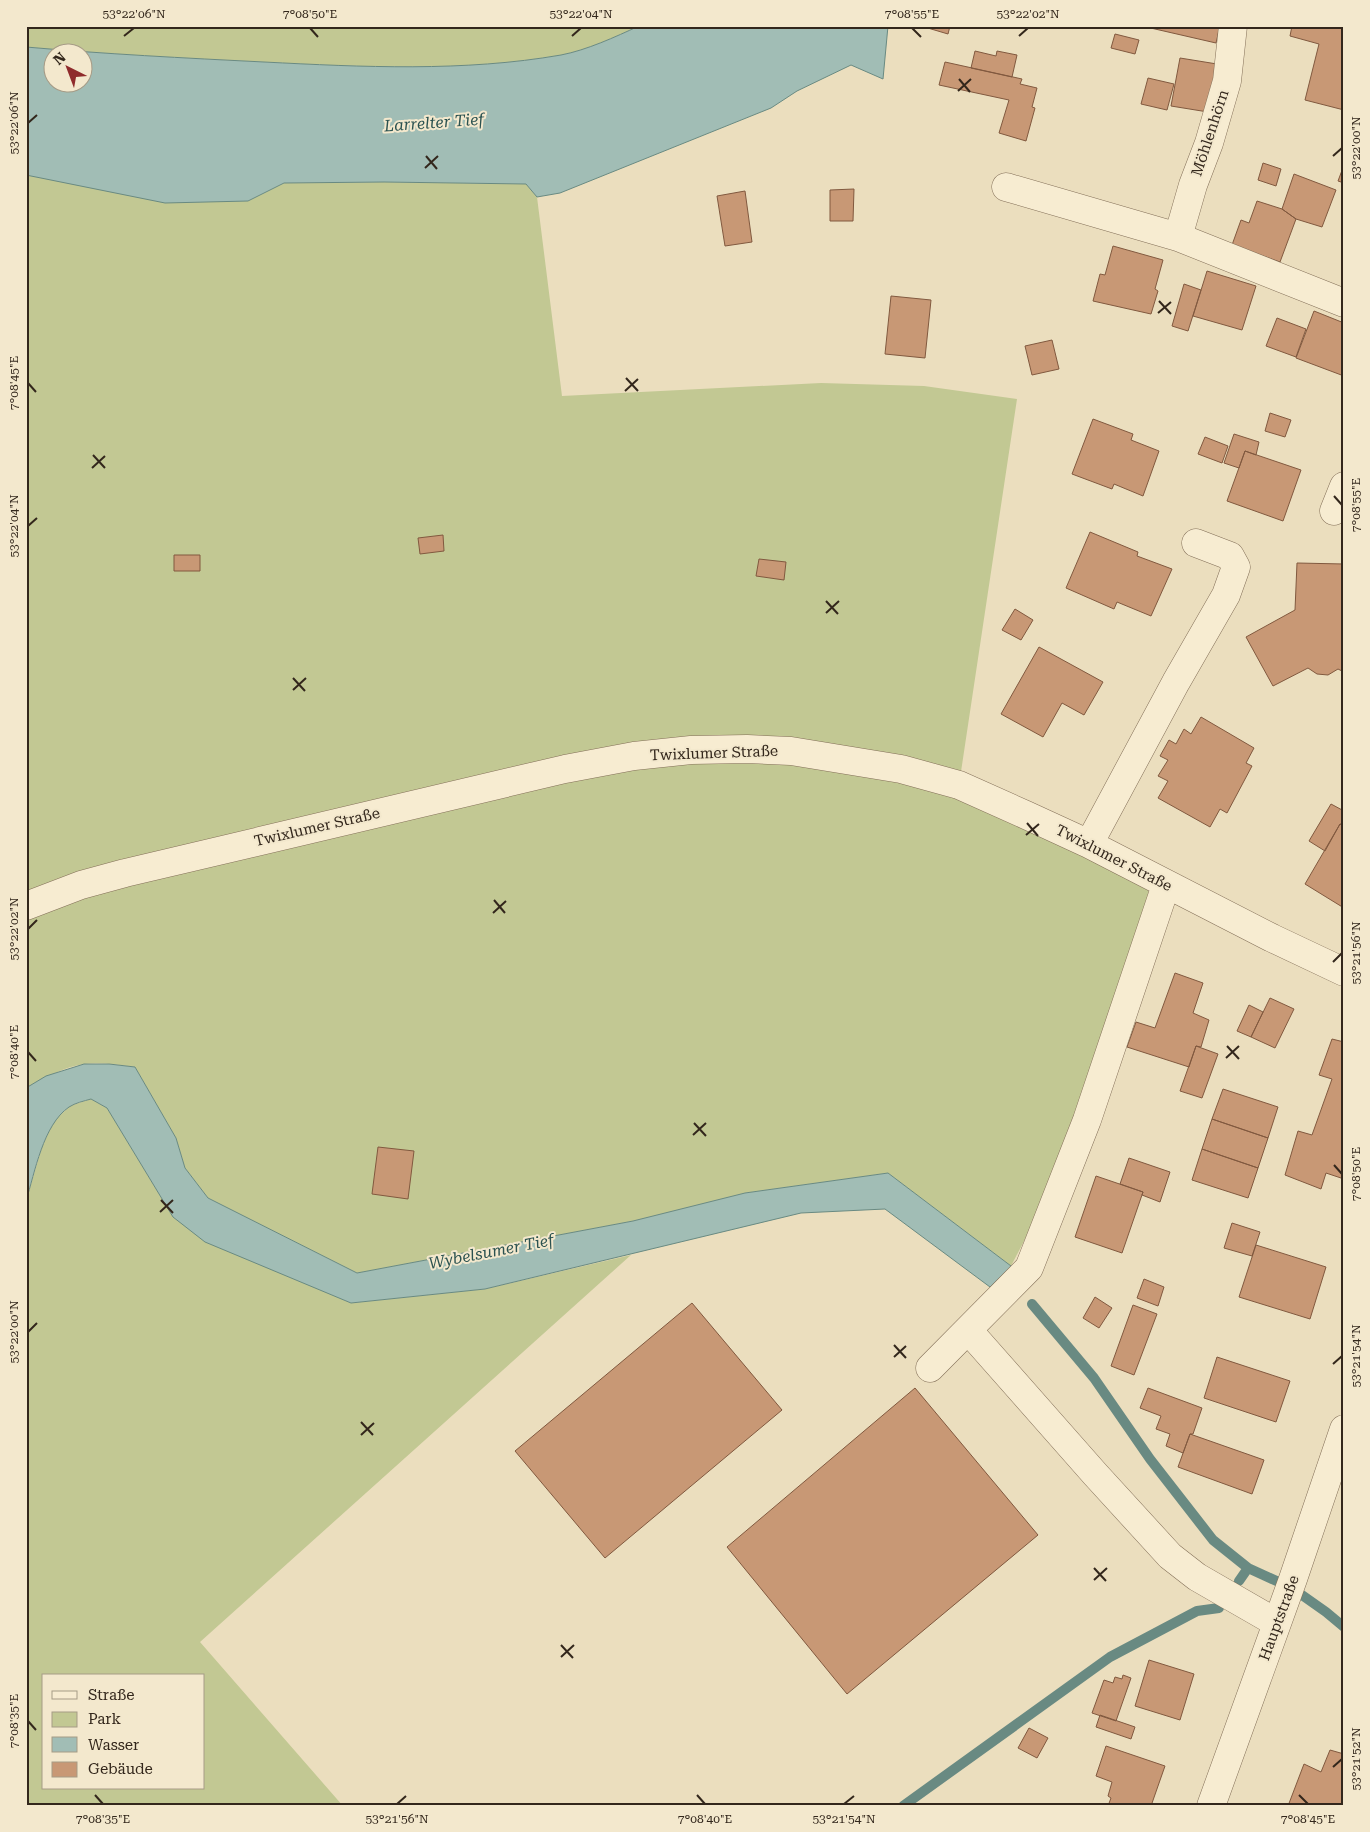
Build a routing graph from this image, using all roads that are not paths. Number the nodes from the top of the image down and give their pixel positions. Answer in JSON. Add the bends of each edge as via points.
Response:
{"nodes":[{"id":1,"x":1233,"y":26,"type":"edge"},
{"id":2,"x":1006,"y":187,"type":"dead end"},
{"id":3,"x":1178,"y":237,"type":"junction"},
{"id":4,"x":1344,"y":303,"type":"edge"},
{"id":5,"x":1344,"y":486,"type":"edge"},
{"id":6,"x":1334,"y":511,"type":"dead end"},
{"id":7,"x":1196,"y":543,"type":"dead end"},
{"id":8,"x":1088,"y":844,"type":"junction"},
{"id":9,"x":1166,"y":885,"type":"junction"},
{"id":10,"x":26,"y":906,"type":"edge"},
{"id":11,"x":1344,"y":972,"type":"edge"},
{"id":12,"x":968,"y":1330,"type":"junction"},
{"id":13,"x":930,"y":1368,"type":"dead end"},
{"id":14,"x":1344,"y":1429,"type":"edge"},
{"id":15,"x":1277,"y":1623,"type":"junction"},
{"id":16,"x":1211,"y":1806,"type":"edge"}],
"edges":[{"from":1,"to":3,"type":"street","name":"Möhlenhörn","via":[[1227,81]]},
{"from":2,"to":3,"type":"street"},
{"from":3,"to":4,"type":"street"},
{"from":5,"to":6,"type":"street"},
{"from":7,"to":8,"type":"street","via":[[1230,556],[1236,567],[1226,595]]},
{"from":8,"to":9,"type":"street","name":"Twixlumer Straße"},
{"from":8,"to":10,"type":"street","name":"Twixlumer Straße","via":[[959,785],[901,769],[791,751],[691,750],[634,756],[527,778],[124,874],[81,885]]},
{"from":9,"to":11,"type":"street","name":"Twixlumer Straße"},
{"from":9,"to":12,"type":"street","via":[[1087,1120],[1029,1268]]},
{"from":12,"to":13,"type":"street"},
{"from":12,"to":15,"type":"street","via":[[1170,1556],[1197,1577]]},
{"from":14,"to":15,"type":"street","name":"Hauptstraße"},
{"from":15,"to":16,"type":"street","name":"Hauptstraße"}]}
